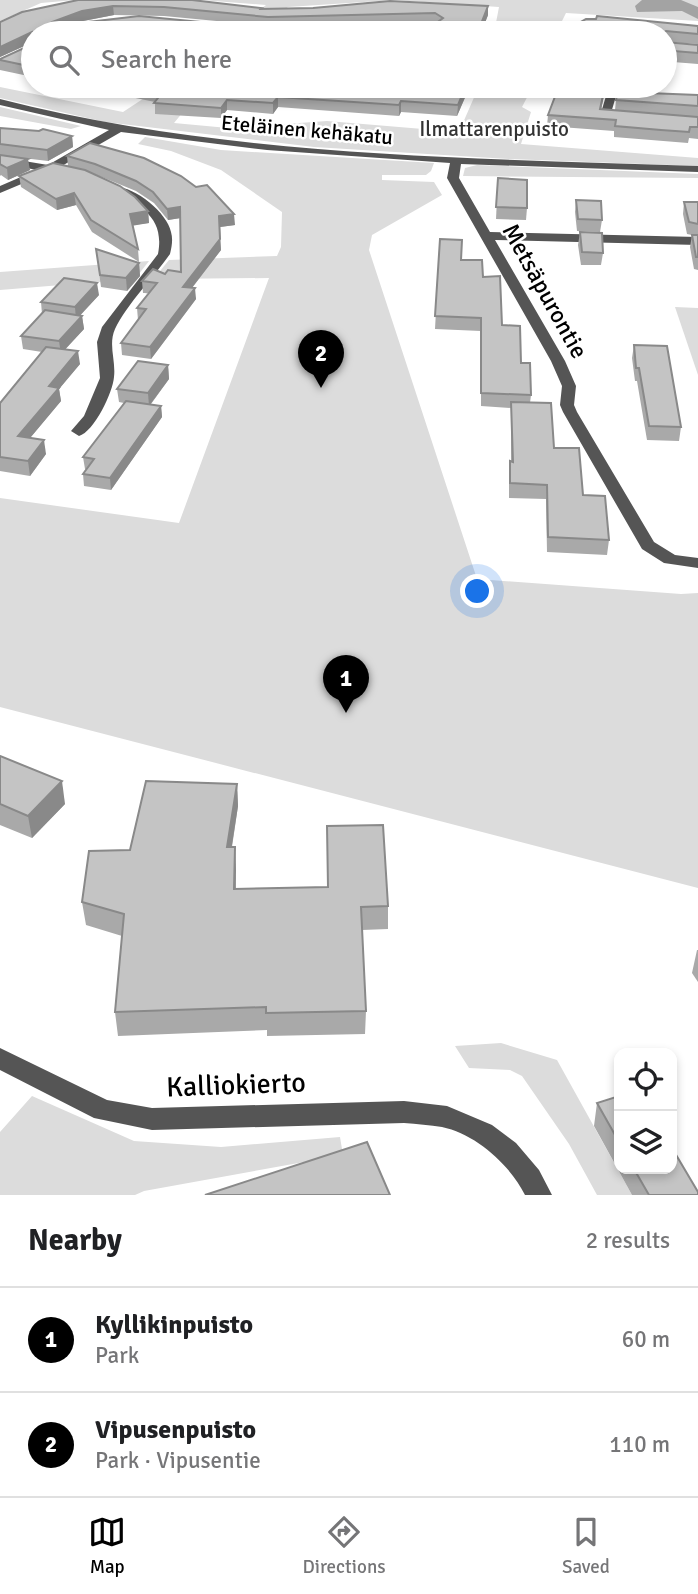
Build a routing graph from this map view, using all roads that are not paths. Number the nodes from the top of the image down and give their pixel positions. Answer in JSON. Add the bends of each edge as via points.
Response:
{"nodes":[{"id":1,"x":610,"y":98,"type":"edge"},
{"id":2,"x":0,"y":102,"type":"edge"},
{"id":3,"x":631,"y":118,"type":"edge"},
{"id":4,"x":120,"y":128,"type":"junction"},
{"id":5,"x":0,"y":159,"type":"edge"},
{"id":6,"x":456,"y":160,"type":"junction"},
{"id":7,"x":51,"y":168,"type":"junction"},
{"id":8,"x":698,"y":169,"type":"edge"},
{"id":9,"x":83,"y":177,"type":"edge"},
{"id":10,"x":106,"y":184,"type":"edge"},
{"id":11,"x":0,"y":190,"type":"edge"},
{"id":12,"x":485,"y":236,"type":"junction"},
{"id":13,"x":698,"y":241,"type":"edge"},
{"id":14,"x":79,"y":431,"type":"dead end"},
{"id":15,"x":698,"y":563,"type":"edge"},
{"id":16,"x":0,"y":1058,"type":"edge"},
{"id":17,"x":539,"y":1195,"type":"edge"}],
"edges":[{"from":1,"to":3,"type":"street","via":[[605,116]]},
{"from":2,"to":4,"type":"street","name":"Eteläinen kehäkatu"},
{"from":4,"to":6,"type":"street","name":"Eteläinen kehäkatu","via":[[310,151]]},
{"from":4,"to":7,"type":"street"},
{"from":5,"to":7,"type":"street"},
{"from":6,"to":8,"type":"street","name":"Eteläinen kehäkatu"},
{"from":6,"to":12,"type":"street","name":"Metsäpurontie","via":[[453,178]]},
{"from":7,"to":9,"type":"street"},
{"from":7,"to":11,"type":"street"},
{"from":10,"to":14,"type":"street","via":[[147,204],[162,221],[167,242],[164,254],[109,327],[104,342],[107,378],[91,416]]},
{"from":12,"to":13,"type":"street"},
{"from":12,"to":15,"type":"street","name":"Metsäpurontie","via":[[558,361],[569,386],[570,412],[648,545],[670,559]]},
{"from":16,"to":17,"type":"street","name":"Kalliokierto","via":[[103,1110],[152,1119],[404,1112],[447,1117],[483,1133],[507,1151]]}]}
